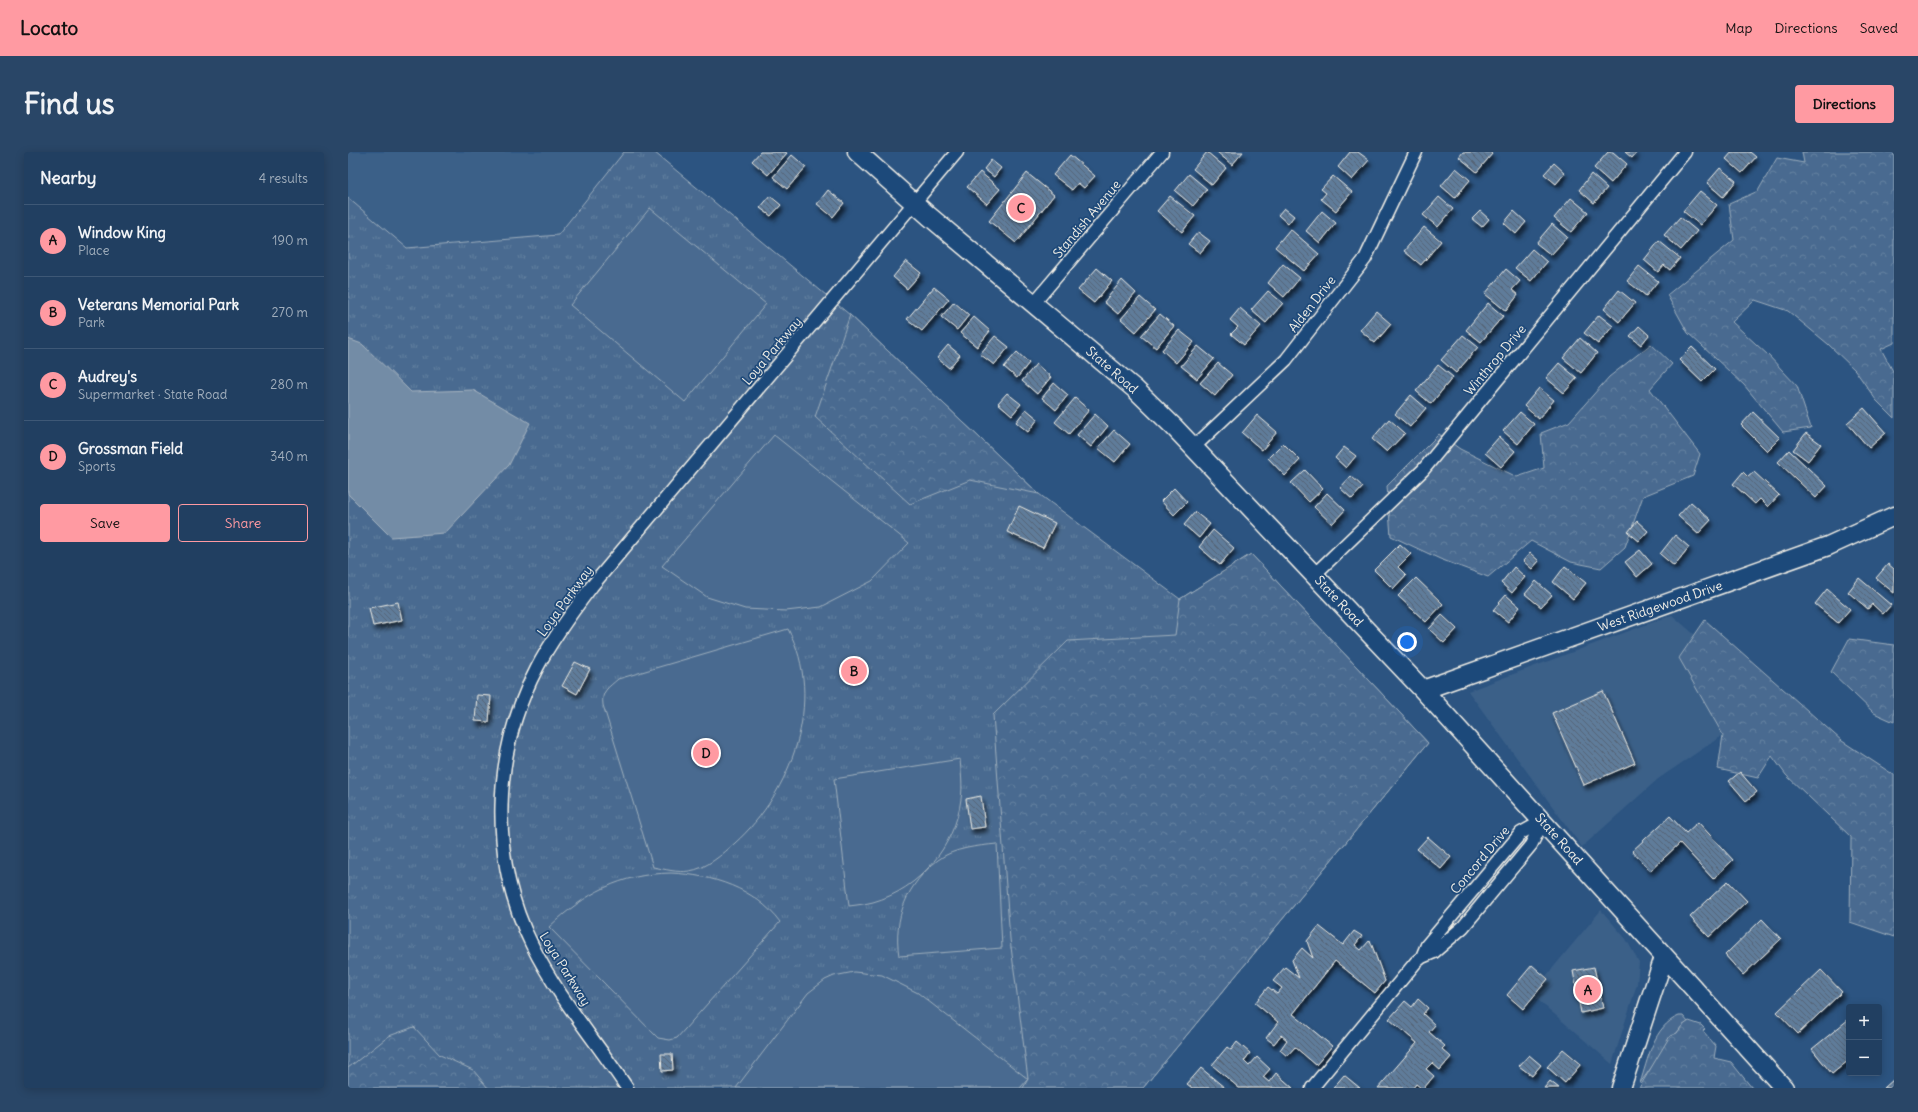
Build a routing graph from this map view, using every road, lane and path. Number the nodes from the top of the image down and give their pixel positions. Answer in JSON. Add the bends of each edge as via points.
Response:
{"nodes":[{"id":1,"x":857,"y":152,"type":"edge"},
{"id":2,"x":957,"y":152,"type":"edge"},
{"id":3,"x":1162,"y":152,"type":"edge"},
{"id":4,"x":1416,"y":152,"type":"edge"},
{"id":5,"x":1686,"y":152,"type":"edge"},
{"id":6,"x":914,"y":202,"type":"junction"},
{"id":7,"x":1034,"y":304,"type":"junction"},
{"id":8,"x":1194,"y":447,"type":"junction"},
{"id":9,"x":1894,"y":516,"type":"edge"},
{"id":10,"x":1314,"y":575,"type":"junction"},
{"id":11,"x":1423,"y":690,"type":"junction"},
{"id":12,"x":1543,"y":821,"type":"junction"},
{"id":13,"x":1664,"y":957,"type":"junction"},
{"id":14,"x":627,"y":1088,"type":"edge"},
{"id":15,"x":1312,"y":1088,"type":"edge"},
{"id":16,"x":1621,"y":1088,"type":"edge"},
{"id":17,"x":1784,"y":1088,"type":"edge"}],
"edges":[{"from":1,"to":6,"type":"main road","name":"State Road"},
{"from":2,"to":6,"type":"street","name":"Loya Parkway"},
{"from":3,"to":7,"type":"street","name":"Standish Avenue"},
{"from":4,"to":8,"type":"street","name":"Alden Drive","via":[[1365,259],[1286,360]]},
{"from":5,"to":10,"type":"street","name":"Winthrop Drive","via":[[1423,470]]},
{"from":6,"to":7,"type":"main road","name":"State Road"},
{"from":6,"to":14,"type":"street","name":"Loya Parkway","via":[[592,586],[550,645],[536,669],[519,709],[505,770],[501,809],[506,866],[514,900],[541,962]]},
{"from":7,"to":8,"type":"main road","name":"State Road","via":[[1135,389]]},
{"from":8,"to":10,"type":"main road","name":"State Road"},
{"from":9,"to":11,"type":"main road","name":"West Ridgewood Drive","via":[[1828,546]]},
{"from":10,"to":11,"type":"main road","name":"State Road"},
{"from":11,"to":12,"type":"main road","name":"State Road"},
{"from":12,"to":13,"type":"main road","name":"State Road"},
{"from":12,"to":15,"type":"street","name":"Concord Drive","via":[[1521,833],[1427,945],[1422,957]]},
{"from":13,"to":16,"type":"main road"},
{"from":13,"to":17,"type":"main road","name":"State Road"}]}
